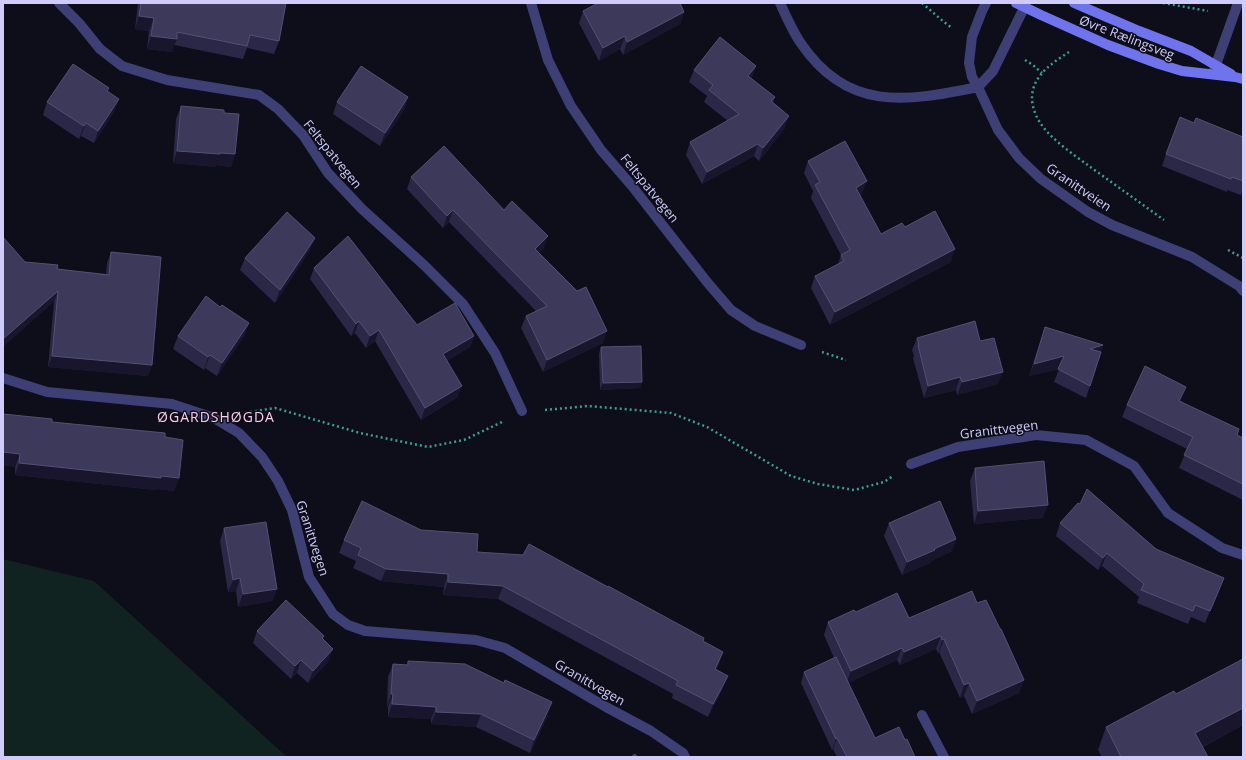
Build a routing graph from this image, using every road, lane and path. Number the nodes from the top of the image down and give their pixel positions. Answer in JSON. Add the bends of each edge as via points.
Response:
{"nodes":[{"id":1,"x":59,"y":3,"type":"edge"},
{"id":2,"x":531,"y":3,"type":"edge"},
{"id":3,"x":780,"y":3,"type":"edge"},
{"id":4,"x":922,"y":3,"type":"edge"},
{"id":5,"x":986,"y":3,"type":"edge"},
{"id":6,"x":1074,"y":3,"type":"edge"},
{"id":7,"x":1163,"y":3,"type":"edge"},
{"id":8,"x":1238,"y":3,"type":"edge"},
{"id":9,"x":1021,"y":5,"type":"edge"},
{"id":10,"x":1208,"y":11,"type":"dead end"},
{"id":11,"x":956,"y":30,"type":"dead end"},
{"id":12,"x":1073,"y":50,"type":"dead end"},
{"id":13,"x":1025,"y":60,"type":"dead end"},
{"id":14,"x":1214,"y":70,"type":"junction"},
{"id":15,"x":1042,"y":73,"type":"junction"},
{"id":16,"x":1239,"y":78,"type":"edge"},
{"id":17,"x":978,"y":87,"type":"junction"},
{"id":18,"x":1167,"y":222,"type":"dead end"},
{"id":19,"x":1222,"y":248,"type":"dead end"},
{"id":20,"x":1243,"y":258,"type":"edge"},
{"id":21,"x":1242,"y":286,"type":"edge"},
{"id":22,"x":801,"y":345,"type":"dead end"},
{"id":23,"x":3,"y":378,"type":"edge"},
{"id":24,"x":522,"y":411,"type":"junction"},
{"id":25,"x":214,"y":418,"type":"junction"},
{"id":26,"x":911,"y":464,"type":"joint"},
{"id":27,"x":1243,"y":555,"type":"edge"},
{"id":28,"x":922,"y":715,"type":"dead end"},
{"id":29,"x":685,"y":757,"type":"edge"},
{"id":30,"x":944,"y":757,"type":"edge"}],
"edges":[{"from":1,"to":24,"type":"street","name":"Feltspatvegen","via":[[100,49],[122,66],[167,80],[259,95],[278,109],[303,135],[328,173],[362,209],[463,304],[495,353]]},
{"from":2,"to":22,"type":"street","name":"Feltspatvegen","via":[[548,60],[571,106],[601,150],[731,310],[755,326]]},
{"from":3,"to":17,"type":"street","via":[[798,40],[811,58],[826,73],[860,93],[883,98],[907,99],[937,96]]},
{"from":4,"to":11,"type":"path"},
{"from":5,"to":17,"type":"street","name":"Granittveien","via":[[972,37],[968,63]]},
{"from":6,"to":14,"type":"main road","name":"Øvre Rælingsveg","via":[[1191,51]]},
{"from":7,"to":10,"type":"path"},
{"from":8,"to":14,"type":"street"},
{"from":9,"to":14,"type":"main road","name":"Øvre Rælingsveg","via":[[1108,45],[1158,64],[1182,71]]},
{"from":9,"to":17,"type":"street","via":[[993,71]]},
{"from":12,"to":15,"type":"path"},
{"from":13,"to":15,"type":"path"},
{"from":14,"to":16,"type":"main road","name":"Øvre Rælingsveg"},
{"from":15,"to":18,"type":"path","via":[[1035,84],[1032,98],[1034,111],[1041,125],[1077,157]]},
{"from":17,"to":21,"type":"street","name":"Granittveien","via":[[998,130],[1019,158],[1041,179],[1088,212],[1112,225],[1192,257]]},
{"from":19,"to":20,"type":"path"},
{"from":23,"to":25,"type":"street","name":"Granittvegen","via":[[47,392],[172,404]]},
{"from":24,"to":25,"type":"path","via":[[464,440],[428,447],[360,433],[275,408]]},
{"from":24,"to":26,"type":"path","via":[[588,406],[671,413],[707,427],[792,476],[818,484],[854,490],[884,482]]},
{"from":25,"to":29,"type":"street","name":"Granittvegen","via":[[239,433],[262,457],[278,481],[292,510],[309,577],[333,614],[348,625],[365,631],[476,640],[505,648],[651,731]]},
{"from":26,"to":27,"type":"street","name":"Granittvegen","via":[[958,447],[1036,435],[1086,440],[1134,466],[1168,513],[1222,548]]},
{"from":28,"to":30,"type":"street"}]}
